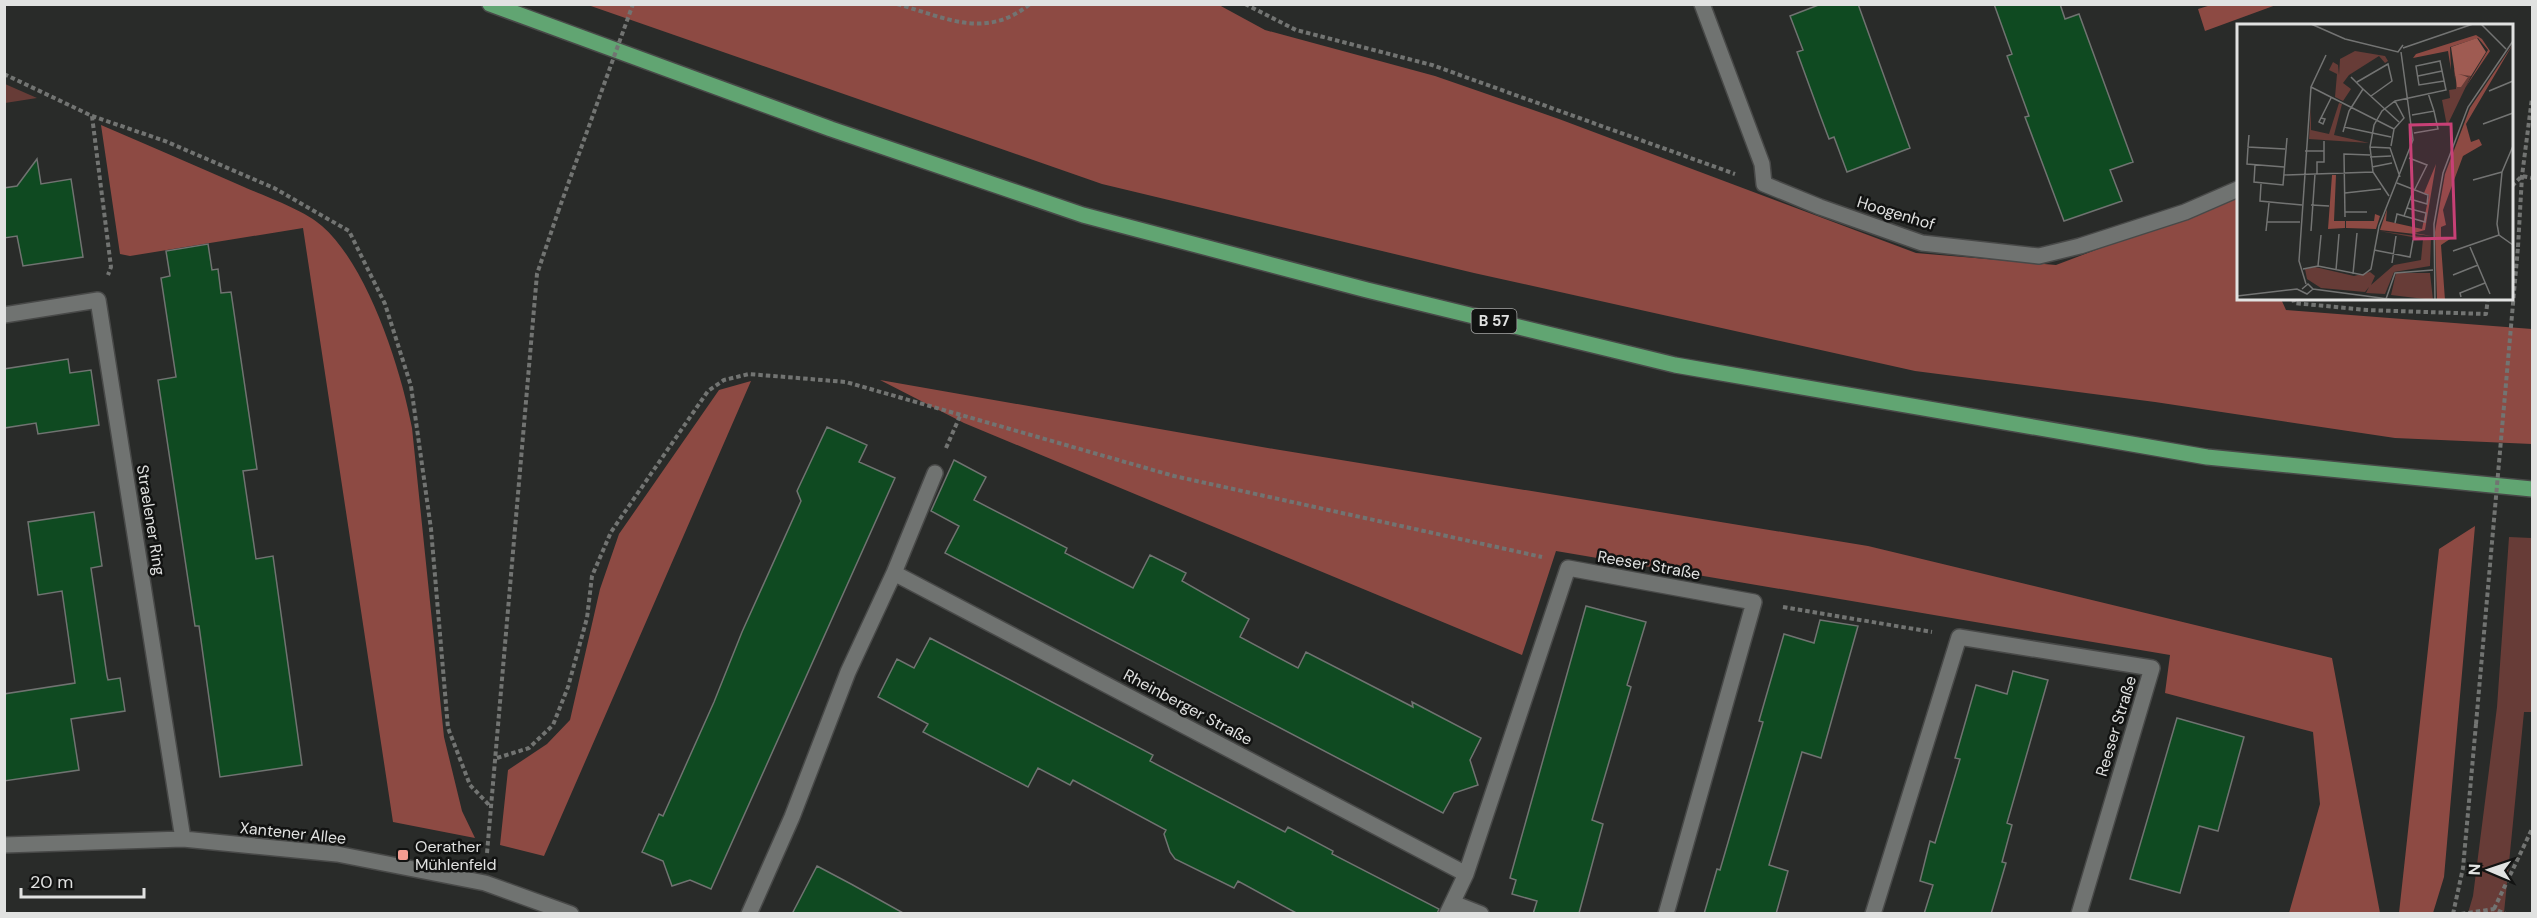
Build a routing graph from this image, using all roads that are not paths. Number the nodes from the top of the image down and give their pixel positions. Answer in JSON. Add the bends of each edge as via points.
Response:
{"nodes":[{"id":1,"x":490,"y":4,"type":"edge"},
{"id":2,"x":1702,"y":4,"type":"edge"},
{"id":3,"x":2237,"y":189,"type":"edge"},
{"id":4,"x":4,"y":315,"type":"edge"},
{"id":5,"x":935,"y":473,"type":"road end"},
{"id":6,"x":2532,"y":489,"type":"edge"},
{"id":7,"x":894,"y":573,"type":"junction"},
{"id":8,"x":183,"y":839,"type":"junction"},
{"id":9,"x":4,"y":845,"type":"edge"},
{"id":10,"x":1466,"y":874,"type":"junction"},
{"id":11,"x":1450,"y":908,"type":"edge"},
{"id":12,"x":571,"y":914,"type":"edge"},
{"id":13,"x":749,"y":914,"type":"edge"},
{"id":14,"x":1481,"y":914,"type":"edge"},
{"id":15,"x":1666,"y":914,"type":"edge"},
{"id":16,"x":1873,"y":914,"type":"edge"},
{"id":17,"x":2079,"y":914,"type":"edge"}],
"edges":[{"from":1,"to":6,"type":"main road","number":"B 57","via":[[831,129],[1083,214],[1367,290],[1675,365],[2207,457]]},
{"from":2,"to":3,"type":"street","name":"Hoogenhof","via":[[1762,164],[1764,184],[1922,243],[2039,256],[2185,212]]},
{"from":4,"to":8,"type":"street","name":"Straelener Ring","via":[[98,300]]},
{"from":5,"to":7,"type":"street"},
{"from":7,"to":10,"type":"street","name":"Rheinberger Straße"},
{"from":7,"to":13,"type":"street","via":[[848,672],[792,817]]},
{"from":8,"to":9,"type":"street","name":"Xantener Allee"},
{"from":8,"to":12,"type":"street","name":"Xantener Allee","via":[[337,854],[484,883]]},
{"from":10,"to":11,"type":"street"},
{"from":10,"to":15,"type":"street","name":"Reeser Straße","via":[[1568,568],[1754,602]]},
{"from":11,"to":14,"type":"street"},
{"from":16,"to":17,"type":"street","name":"Reeser Straße","via":[[1959,637],[2152,668]]}]}
